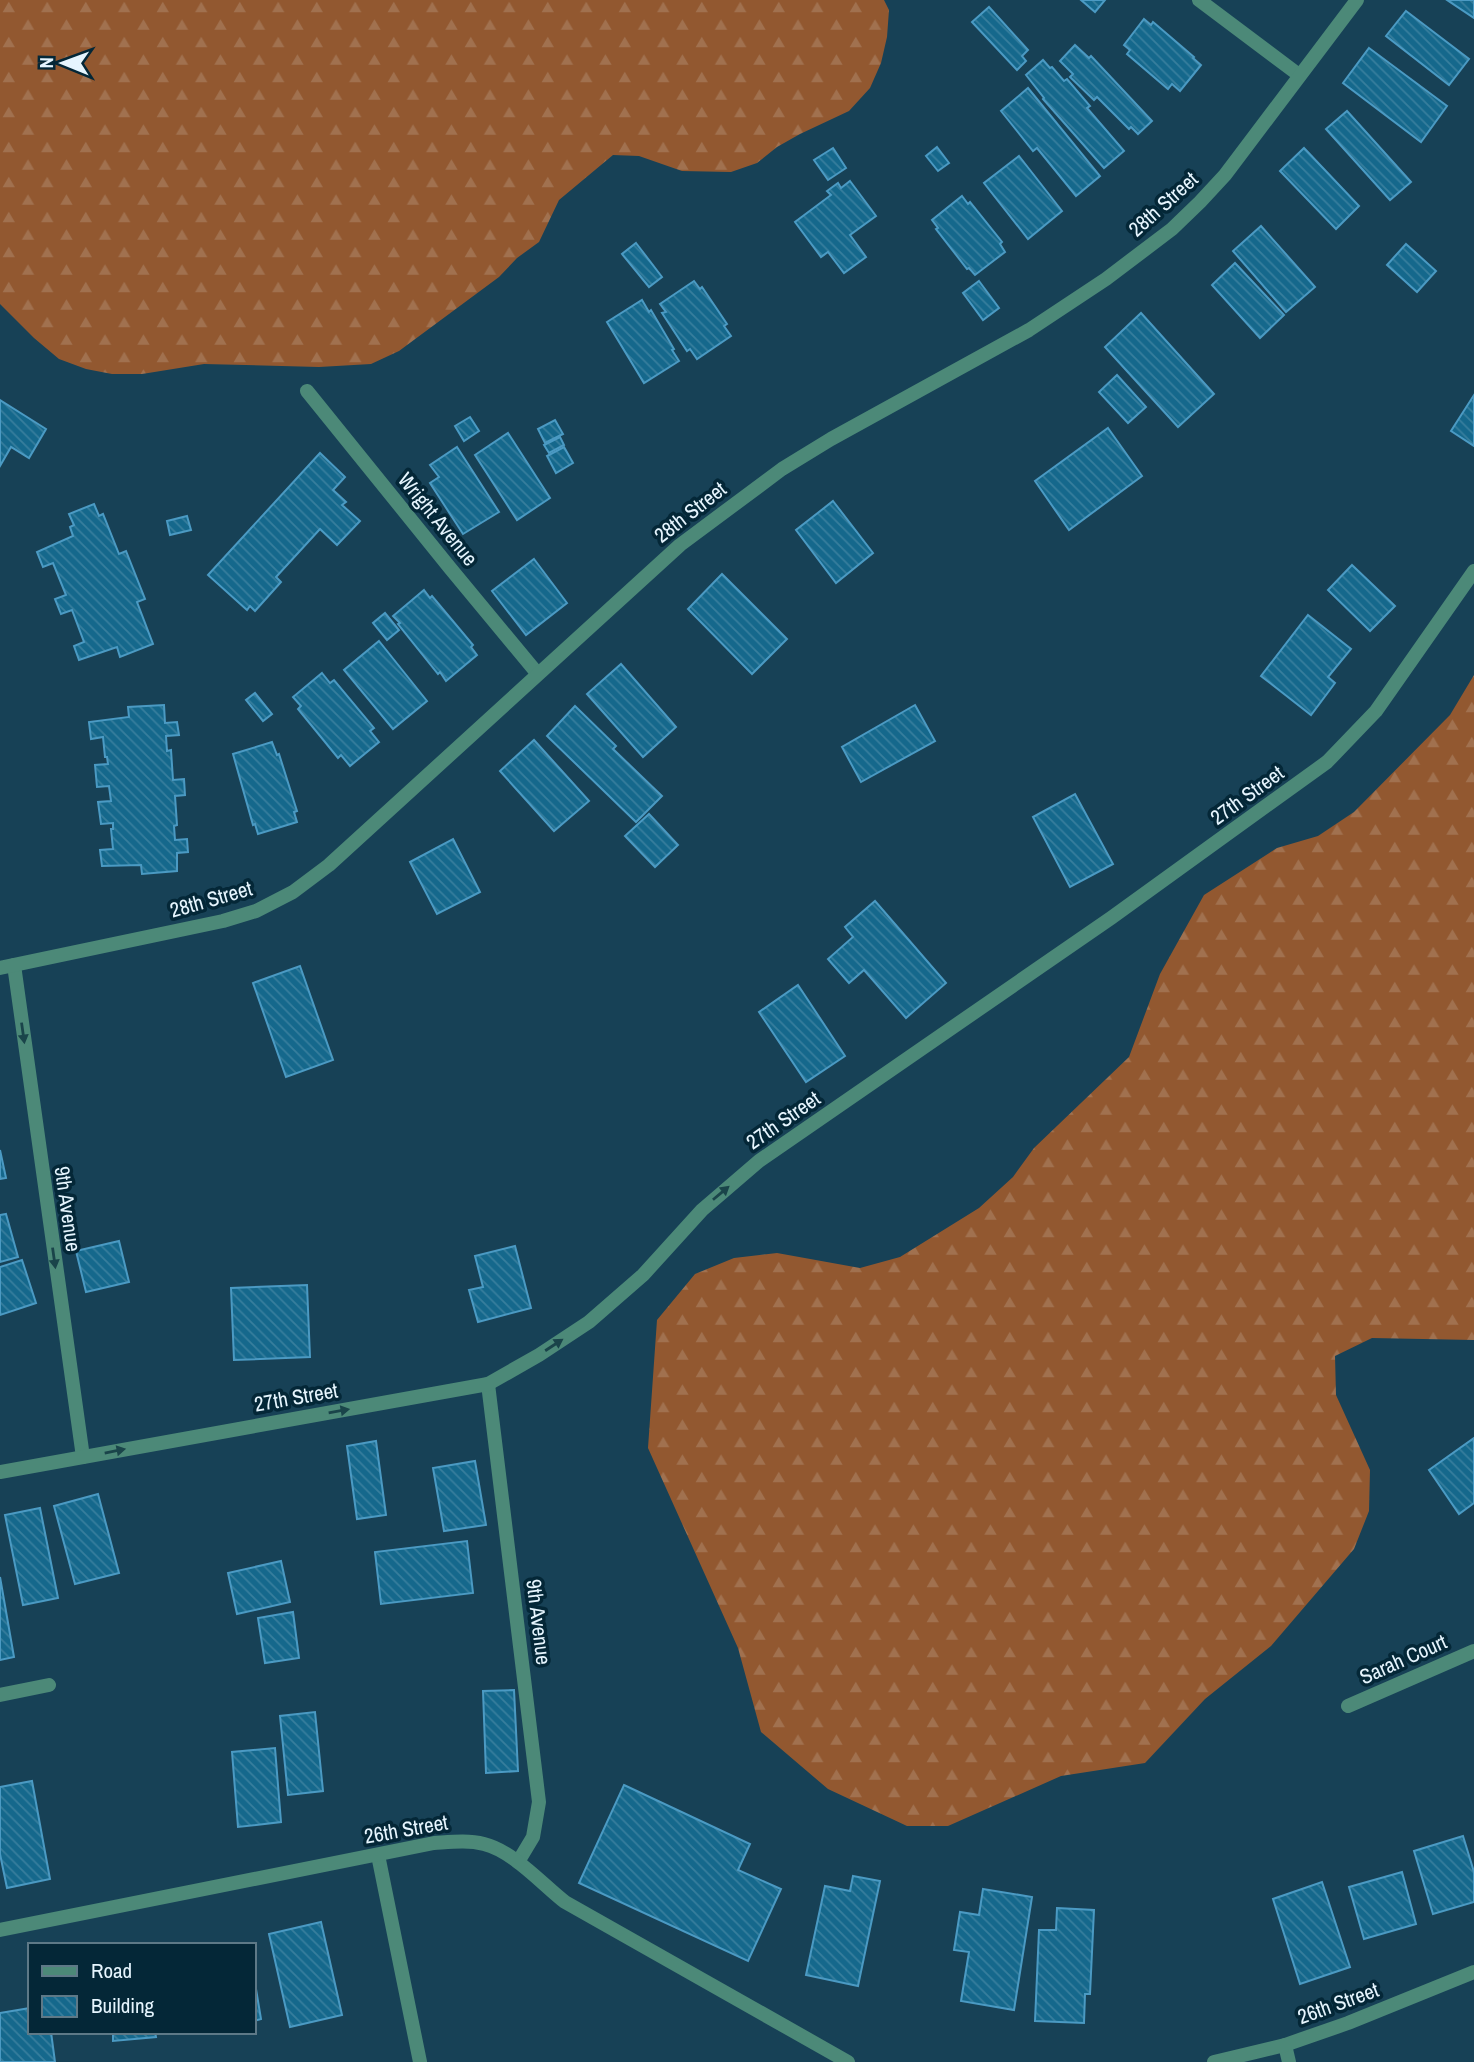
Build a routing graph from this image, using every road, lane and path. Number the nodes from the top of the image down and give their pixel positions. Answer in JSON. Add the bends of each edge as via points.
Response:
{"nodes":[{"id":1,"x":1199,"y":0,"type":"edge"},
{"id":2,"x":1357,"y":0,"type":"edge"},
{"id":3,"x":1299,"y":75,"type":"junction"},
{"id":4,"x":307,"y":391,"type":"dead end"},
{"id":5,"x":1474,"y":571,"type":"edge"},
{"id":6,"x":537,"y":673,"type":"junction"},
{"id":7,"x":7,"y":967,"type":"edge"},
{"id":8,"x":488,"y":1384,"type":"junction"},
{"id":9,"x":83,"y":1457,"type":"junction"},
{"id":10,"x":0,"y":1472,"type":"edge"},
{"id":11,"x":1474,"y":1651,"type":"edge"},
{"id":12,"x":49,"y":1685,"type":"dead end"},
{"id":13,"x":0,"y":1695,"type":"edge"},
{"id":14,"x":1348,"y":1706,"type":"dead end"},
{"id":15,"x":378,"y":1854,"type":"junction"},
{"id":16,"x":519,"y":1862,"type":"junction"},
{"id":17,"x":0,"y":1930,"type":"edge"},
{"id":18,"x":1474,"y":1972,"type":"edge"},
{"id":19,"x":1285,"y":2045,"type":"junction"},
{"id":20,"x":420,"y":2062,"type":"edge"},
{"id":21,"x":848,"y":2062,"type":"edge"},
{"id":22,"x":1214,"y":2062,"type":"edge"},
{"id":23,"x":1289,"y":2062,"type":"edge"}],
"edges":[{"from":1,"to":3,"type":"street"},
{"from":2,"to":3,"type":"street","name":"28th Street"},
{"from":3,"to":6,"type":"street","name":"28th Street","via":[[1225,175],[1172,229],[1029,330],[782,469],[680,545]]},
{"from":4,"to":6,"type":"street","name":"Wright Avenue"},
{"from":8,"to":5,"type":"street","name":"27th Street","one_way":true,"via":[[589,1322],[643,1275],[702,1210],[759,1161],[1327,762],[1376,710]]},
{"from":6,"to":7,"type":"street","name":"28th Street","via":[[293,892],[223,921]]},
{"from":7,"to":9,"type":"street","name":"9th Avenue","one_way":true},
{"from":9,"to":8,"type":"street","name":"27th Street","one_way":true},
{"from":8,"to":16,"type":"street","name":"9th Avenue","via":[[540,1802],[533,1837]]},
{"from":9,"to":10,"type":"street","name":"27th Street"},
{"from":11,"to":14,"type":"street","name":"Sarah Court"},
{"from":12,"to":13,"type":"street"},
{"from":15,"to":16,"type":"street","name":"26th Street","via":[[462,1841],[484,1844]]},
{"from":15,"to":17,"type":"street","name":"26th Street"},
{"from":15,"to":20,"type":"street"},
{"from":16,"to":21,"type":"street","name":"26th Street","via":[[565,1902]]},
{"from":18,"to":19,"type":"street","name":"26th Street"},
{"from":19,"to":22,"type":"street","name":"26th Street"},
{"from":19,"to":23,"type":"street"}]}
